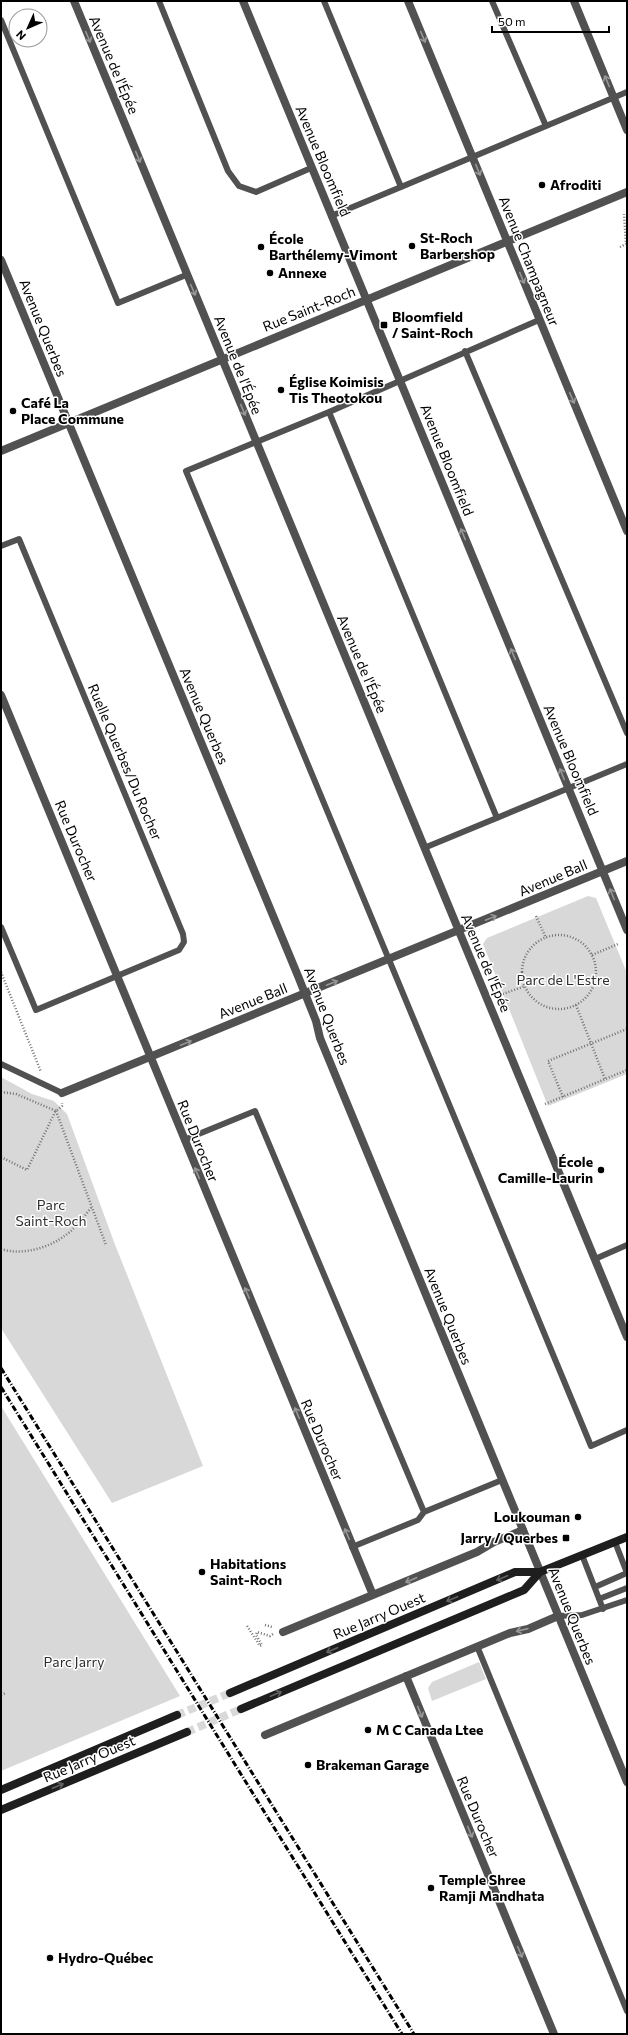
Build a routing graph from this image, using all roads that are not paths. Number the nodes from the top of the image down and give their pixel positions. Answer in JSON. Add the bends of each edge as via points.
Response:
{"nodes":[{"id":1,"x":74,"y":1,"type":"edge"},
{"id":2,"x":159,"y":1,"type":"edge"},
{"id":3,"x":243,"y":1,"type":"edge"},
{"id":4,"x":324,"y":1,"type":"edge"},
{"id":5,"x":408,"y":1,"type":"edge"},
{"id":6,"x":492,"y":1,"type":"edge"},
{"id":7,"x":574,"y":1,"type":"edge"},
{"id":8,"x":1,"y":20,"type":"edge"},
{"id":9,"x":627,"y":92,"type":"edge"},
{"id":10,"x":614,"y":98,"type":"junction"},
{"id":11,"x":546,"y":126,"type":"junction"},
{"id":12,"x":627,"y":130,"type":"edge"},
{"id":13,"x":473,"y":157,"type":"junction"},
{"id":14,"x":311,"y":168,"type":"junction"},
{"id":15,"x":401,"y":186,"type":"junction"},
{"id":16,"x":627,"y":192,"type":"edge"},
{"id":17,"x":332,"y":216,"type":"junction"},
{"id":18,"x":507,"y":241,"type":"junction"},
{"id":19,"x":1,"y":260,"type":"edge"},
{"id":20,"x":186,"y":275,"type":"junction"},
{"id":21,"x":366,"y":300,"type":"junction"},
{"id":22,"x":539,"y":320,"type":"junction"},
{"id":23,"x":465,"y":351,"type":"junction"},
{"id":24,"x":222,"y":359,"type":"junction"},
{"id":25,"x":400,"y":381,"type":"junction"},
{"id":26,"x":328,"y":412,"type":"junction"},
{"id":27,"x":68,"y":423,"type":"junction"},
{"id":28,"x":255,"y":442,"type":"junction"},
{"id":29,"x":1,"y":450,"type":"edge"},
{"id":30,"x":627,"y":531,"type":"edge"},
{"id":31,"x":1,"y":546,"type":"edge"},
{"id":32,"x":1,"y":695,"type":"edge"},
{"id":33,"x":627,"y":733,"type":"edge"},
{"id":34,"x":627,"y":764,"type":"edge"},
{"id":35,"x":568,"y":788,"type":"junction"},
{"id":36,"x":497,"y":818,"type":"junction"},
{"id":37,"x":424,"y":848,"type":"junction"},
{"id":38,"x":627,"y":861,"type":"edge"},
{"id":39,"x":603,"y":871,"type":"junction"},
{"id":40,"x":1,"y":927,"type":"edge"},
{"id":41,"x":627,"y":930,"type":"edge"},
{"id":42,"x":459,"y":931,"type":"junction"},
{"id":43,"x":389,"y":960,"type":"junction"},
{"id":44,"x":118,"y":976,"type":"junction"},
{"id":45,"x":305,"y":994,"type":"junction"},
{"id":46,"x":150,"y":1058,"type":"junction"},
{"id":47,"x":1,"y":1064,"type":"edge"},
{"id":48,"x":62,"y":1093,"type":"joint"},
{"id":49,"x":184,"y":1140,"type":"junction"},
{"id":50,"x":627,"y":1245,"type":"edge"},
{"id":51,"x":595,"y":1258,"type":"junction"},
{"id":52,"x":627,"y":1337,"type":"edge"},
{"id":53,"x":627,"y":1430,"type":"edge"},
{"id":54,"x":502,"y":1480,"type":"junction"},
{"id":55,"x":424,"y":1512,"type":"junction"},
{"id":56,"x":523,"y":1530,"type":"junction"},
{"id":57,"x":627,"y":1537,"type":"edge"},
{"id":58,"x":615,"y":1542,"type":"junction"},
{"id":59,"x":352,"y":1547,"type":"junction"},
{"id":60,"x":582,"y":1555,"type":"junction"},
{"id":61,"x":540,"y":1572,"type":"junction"},
{"id":62,"x":627,"y":1573,"type":"edge"},
{"id":63,"x":595,"y":1587,"type":"junction"},
{"id":64,"x":627,"y":1588,"type":"edge"},
{"id":65,"x":373,"y":1595,"type":"junction"},
{"id":66,"x":600,"y":1600,"type":"junction"},
{"id":67,"x":627,"y":1600,"type":"edge"},
{"id":68,"x":603,"y":1609,"type":"junction"},
{"id":69,"x":558,"y":1616,"type":"junction"},
{"id":70,"x":284,"y":1632,"type":"dead end"},
{"id":71,"x":477,"y":1646,"type":"junction"},
{"id":72,"x":406,"y":1676,"type":"junction"},
{"id":73,"x":230,"y":1693,"type":"tunnel mouth"},
{"id":74,"x":240,"y":1709,"type":"tunnel mouth"},
{"id":75,"x":177,"y":1715,"type":"tunnel mouth"},
{"id":76,"x":187,"y":1732,"type":"tunnel mouth"},
{"id":77,"x":265,"y":1735,"type":"dead end"},
{"id":78,"x":627,"y":1782,"type":"edge"},
{"id":79,"x":1,"y":1790,"type":"edge"},
{"id":80,"x":1,"y":1810,"type":"edge"},
{"id":81,"x":627,"y":2011,"type":"edge"},
{"id":82,"x":554,"y":2034,"type":"edge"}],
"edges":[{"from":1,"to":20,"type":"street","name":"Avenue de l'Épée","one_way":true},
{"from":2,"to":14,"type":"lane","via":[[228,170],[239,186],[256,192]]},
{"from":3,"to":14,"type":"street","name":"Avenue Bloomfield"},
{"from":4,"to":15,"type":"lane"},
{"from":5,"to":13,"type":"street","name":"Avenue Champagneur","one_way":true},
{"from":6,"to":11,"type":"lane"},
{"from":10,"to":7,"type":"street","one_way":true},
{"from":8,"to":20,"type":"lane","via":[[118,303]]},
{"from":9,"to":10,"type":"lane"},
{"from":10,"to":11,"type":"lane"},
{"from":10,"to":12,"type":"street"},
{"from":11,"to":13,"type":"lane"},
{"from":13,"to":15,"type":"lane"},
{"from":13,"to":18,"type":"street","name":"Avenue Champagneur","one_way":true},
{"from":14,"to":17,"type":"street","name":"Avenue Bloomfield"},
{"from":15,"to":17,"type":"lane"},
{"from":16,"to":18,"type":"street","name":"Rue Saint-Roch"},
{"from":17,"to":21,"type":"street","name":"Avenue Bloomfield"},
{"from":18,"to":21,"type":"street","name":"Rue Saint-Roch"},
{"from":18,"to":22,"type":"street","name":"Avenue Champagneur","one_way":true},
{"from":19,"to":27,"type":"street","name":"Avenue Querbes"},
{"from":20,"to":24,"type":"street","name":"Avenue de l'Épée","one_way":true},
{"from":21,"to":24,"type":"street","name":"Rue Saint-Roch"},
{"from":21,"to":25,"type":"street","name":"Avenue Bloomfield"},
{"from":22,"to":23,"type":"lane"},
{"from":22,"to":30,"type":"street","name":"Avenue Champagneur","one_way":true},
{"from":23,"to":25,"type":"lane"},
{"from":23,"to":33,"type":"lane"},
{"from":24,"to":27,"type":"street","name":"Rue Saint-Roch"},
{"from":24,"to":28,"type":"street","name":"Avenue de l'Épée","one_way":true},
{"from":25,"to":26,"type":"lane"},
{"from":35,"to":25,"type":"street","name":"Avenue Bloomfield","one_way":true},
{"from":26,"to":28,"type":"lane"},
{"from":26,"to":36,"type":"lane"},
{"from":27,"to":29,"type":"street","name":"Rue Saint-Roch"},
{"from":27,"to":45,"type":"street","name":"Avenue Querbes"},
{"from":28,"to":37,"type":"street","name":"Avenue de l'Épée"},
{"from":28,"to":43,"type":"lane","via":[[186,470]]},
{"from":31,"to":44,"type":"lane","name":"Ruelle Querbes/Du Rocher","via":[[19,539],[183,934],[184,942],[179,950]]},
{"from":32,"to":44,"type":"street","name":"Rue Durocher"},
{"from":34,"to":35,"type":"lane"},
{"from":35,"to":36,"type":"lane"},
{"from":35,"to":39,"type":"street","name":"Avenue Bloomfield"},
{"from":36,"to":37,"type":"lane"},
{"from":37,"to":42,"type":"street","name":"Avenue de l'Épée"},
{"from":38,"to":39,"type":"street","name":"Avenue Ball"},
{"from":41,"to":39,"type":"street","name":"Avenue Bloomfield","one_way":true},
{"from":42,"to":39,"type":"street","name":"Avenue Ball","one_way":true},
{"from":40,"to":44,"type":"lane","via":[[36,1010]]},
{"from":42,"to":43,"type":"street","name":"Avenue Ball"},
{"from":42,"to":51,"type":"street","name":"Avenue de l'Épée"},
{"from":45,"to":43,"type":"street","name":"Avenue Ball","one_way":true},
{"from":43,"to":53,"type":"lane","via":[[591,1446]]},
{"from":44,"to":46,"type":"street","name":"Rue Durocher"},
{"from":46,"to":45,"type":"street","name":"Avenue Ball","one_way":true},
{"from":45,"to":54,"type":"street","name":"Avenue Querbes","via":[[320,1038]]},
{"from":46,"to":48,"type":"street","name":"Avenue Ball"},
{"from":46,"to":49,"type":"street","name":"Rue Durocher"},
{"from":47,"to":48,"type":"lane"},
{"from":49,"to":55,"type":"lane","via":[[255,1111]]},
{"from":59,"to":49,"type":"street","name":"Rue Durocher","one_way":true},
{"from":50,"to":51,"type":"lane"},
{"from":51,"to":52,"type":"street","name":"Avenue de l'Épée"},
{"from":54,"to":55,"type":"lane"},
{"from":54,"to":56,"type":"street","name":"Avenue Querbes"},
{"from":55,"to":59,"type":"lane","via":[[418,1520]]},
{"from":56,"to":61,"type":"street","name":"Avenue Querbes"},
{"from":56,"to":65,"type":"street","name":"Rue Jarry Ouest","one_way":true,"via":[[478,1552]]},
{"from":57,"to":58,"type":"main road","name":"Rue Jarry Ouest"},
{"from":58,"to":60,"type":"main road","name":"Rue Jarry Ouest"},
{"from":58,"to":62,"type":"lane"},
{"from":59,"to":65,"type":"street","name":"Rue Durocher"},
{"from":60,"to":61,"type":"main road","name":"Rue Jarry Ouest"},
{"from":60,"to":63,"type":"lane"},
{"from":61,"to":69,"type":"street","name":"Avenue Querbes"},
{"from":61,"to":73,"type":"main road","name":"Rue Jarry Ouest","one_way":true,"via":[[515,1572]]},
{"from":74,"to":61,"type":"main road","name":"Rue Jarry Ouest","one_way":true,"via":[[522,1591]]},
{"from":62,"to":63,"type":"lane"},
{"from":63,"to":66,"type":"lane"},
{"from":64,"to":66,"type":"lane"},
{"from":65,"to":70,"type":"street","name":"Rue Jarry Ouest"},
{"from":66,"to":68,"type":"lane"},
{"from":67,"to":68,"type":"lane"},
{"from":68,"to":69,"type":"lane","via":[[582,1615]]},
{"from":69,"to":71,"type":"street","one_way":true},
{"from":69,"to":78,"type":"street","name":"Avenue Querbes"},
{"from":71,"to":72,"type":"street"},
{"from":71,"to":81,"type":"lane"},
{"from":72,"to":77,"type":"street"},
{"from":72,"to":82,"type":"street","name":"Rue Durocher","one_way":true},
{"from":75,"to":79,"type":"main road","name":"Rue Jarry Ouest"},
{"from":80,"to":76,"type":"main road","name":"Rue Jarry Ouest","one_way":true}]}
